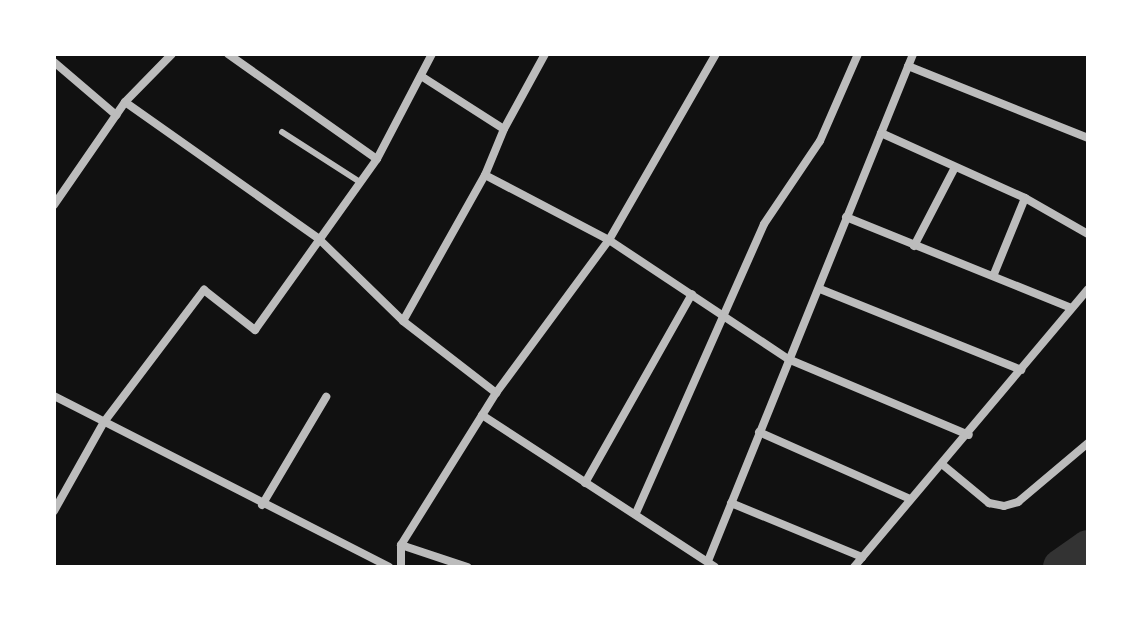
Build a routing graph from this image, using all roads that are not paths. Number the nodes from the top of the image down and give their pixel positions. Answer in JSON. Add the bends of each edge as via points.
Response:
{"nodes":[{"id":1,"x":172,"y":54,"type":"edge"},
{"id":2,"x":228,"y":54,"type":"edge"},
{"id":3,"x":432,"y":54,"type":"edge"},
{"id":4,"x":545,"y":54,"type":"edge"},
{"id":5,"x":716,"y":54,"type":"edge"},
{"id":6,"x":858,"y":54,"type":"edge"},
{"id":7,"x":913,"y":54,"type":"edge"},
{"id":8,"x":54,"y":62,"type":"edge"},
{"id":9,"x":908,"y":66,"type":"junction"},
{"id":10,"x":421,"y":76,"type":"junction"},
{"id":11,"x":125,"y":102,"type":"junction"},
{"id":12,"x":116,"y":115,"type":"junction"},
{"id":13,"x":504,"y":129,"type":"junction"},
{"id":14,"x":282,"y":132,"type":"dead end"},
{"id":15,"x":881,"y":133,"type":"junction"},
{"id":16,"x":1088,"y":138,"type":"edge"},
{"id":17,"x":377,"y":159,"type":"junction"},
{"id":18,"x":954,"y":169,"type":"junction"},
{"id":19,"x":485,"y":175,"type":"junction"},
{"id":20,"x":360,"y":182,"type":"junction"},
{"id":21,"x":1025,"y":198,"type":"junction"},
{"id":22,"x":54,"y":205,"type":"edge"},
{"id":23,"x":846,"y":217,"type":"junction"},
{"id":24,"x":1088,"y":234,"type":"edge"},
{"id":25,"x":319,"y":239,"type":"junction"},
{"id":26,"x":609,"y":240,"type":"junction"},
{"id":27,"x":914,"y":246,"type":"junction"},
{"id":28,"x":994,"y":274,"type":"junction"},
{"id":29,"x":820,"y":289,"type":"junction"},
{"id":30,"x":1088,"y":289,"type":"edge"},
{"id":31,"x":692,"y":294,"type":"junction"},
{"id":32,"x":1071,"y":308,"type":"junction"},
{"id":33,"x":722,"y":312,"type":"junction"},
{"id":34,"x":403,"y":321,"type":"junction"},
{"id":35,"x":788,"y":359,"type":"junction"},
{"id":36,"x":1021,"y":370,"type":"junction"},
{"id":37,"x":496,"y":393,"type":"junction"},
{"id":38,"x":54,"y":396,"type":"edge"},
{"id":39,"x":326,"y":397,"type":"dead end"},
{"id":40,"x":482,"y":415,"type":"junction"},
{"id":41,"x":104,"y":422,"type":"junction"},
{"id":42,"x":759,"y":432,"type":"junction"},
{"id":43,"x":969,"y":435,"type":"junction"},
{"id":44,"x":1088,"y":443,"type":"edge"},
{"id":45,"x":943,"y":465,"type":"junction"},
{"id":46,"x":585,"y":483,"type":"junction"},
{"id":47,"x":910,"y":499,"type":"junction"},
{"id":48,"x":731,"y":503,"type":"junction"},
{"id":49,"x":262,"y":505,"type":"junction"},
{"id":50,"x":54,"y":511,"type":"edge"},
{"id":51,"x":636,"y":513,"type":"junction"},
{"id":52,"x":401,"y":545,"type":"junction"},
{"id":53,"x":862,"y":557,"type":"junction"},
{"id":54,"x":711,"y":564,"type":"edge"},
{"id":55,"x":389,"y":567,"type":"edge"},
{"id":56,"x":401,"y":567,"type":"edge"},
{"id":57,"x":467,"y":567,"type":"edge"},
{"id":58,"x":854,"y":567,"type":"edge"}],
"edges":[{"from":1,"to":11,"type":"street"},
{"from":2,"to":17,"type":"street"},
{"from":3,"to":10,"type":"street"},
{"from":4,"to":13,"type":"street"},
{"from":5,"to":26,"type":"street"},
{"from":6,"to":33,"type":"street","via":[[820,141],[764,224]]},
{"from":7,"to":9,"type":"street"},
{"from":8,"to":12,"type":"street"},
{"from":9,"to":15,"type":"street"},
{"from":9,"to":16,"type":"street"},
{"from":10,"to":13,"type":"street"},
{"from":10,"to":17,"type":"street"},
{"from":11,"to":12,"type":"street"},
{"from":11,"to":25,"type":"street"},
{"from":12,"to":22,"type":"street"},
{"from":13,"to":19,"type":"street"},
{"from":14,"to":20,"type":"lane"},
{"from":15,"to":18,"type":"street"},
{"from":15,"to":23,"type":"street"},
{"from":17,"to":20,"type":"street"},
{"from":18,"to":21,"type":"street"},
{"from":18,"to":27,"type":"street"},
{"from":19,"to":26,"type":"street"},
{"from":19,"to":34,"type":"street"},
{"from":20,"to":25,"type":"street"},
{"from":21,"to":24,"type":"street"},
{"from":21,"to":28,"type":"street"},
{"from":23,"to":27,"type":"street"},
{"from":23,"to":29,"type":"street"},
{"from":25,"to":34,"type":"street"},
{"from":25,"to":41,"type":"street","via":[[255,330],[204,290]]},
{"from":26,"to":31,"type":"street"},
{"from":26,"to":37,"type":"street"},
{"from":27,"to":28,"type":"street"},
{"from":28,"to":32,"type":"street"},
{"from":29,"to":35,"type":"street"},
{"from":29,"to":36,"type":"street"},
{"from":30,"to":32,"type":"street"},
{"from":31,"to":33,"type":"street"},
{"from":31,"to":46,"type":"street"},
{"from":32,"to":36,"type":"street"},
{"from":33,"to":35,"type":"street"},
{"from":33,"to":51,"type":"street"},
{"from":34,"to":37,"type":"street"},
{"from":35,"to":42,"type":"street"},
{"from":35,"to":43,"type":"street"},
{"from":36,"to":43,"type":"street"},
{"from":37,"to":40,"type":"street"},
{"from":38,"to":41,"type":"street"},
{"from":39,"to":49,"type":"street"},
{"from":40,"to":46,"type":"street"},
{"from":40,"to":52,"type":"street"},
{"from":41,"to":49,"type":"street"},
{"from":41,"to":50,"type":"street"},
{"from":42,"to":47,"type":"street"},
{"from":42,"to":48,"type":"street"},
{"from":43,"to":45,"type":"street"},
{"from":44,"to":45,"type":"street","via":[[1018,502],[1004,506],[989,503]]},
{"from":45,"to":47,"type":"street"},
{"from":46,"to":51,"type":"street"},
{"from":47,"to":53,"type":"street"},
{"from":48,"to":53,"type":"street"},
{"from":48,"to":54,"type":"street"},
{"from":49,"to":55,"type":"street"},
{"from":51,"to":54,"type":"street"},
{"from":52,"to":56,"type":"street"},
{"from":52,"to":57,"type":"street"},
{"from":53,"to":58,"type":"street"}]}
